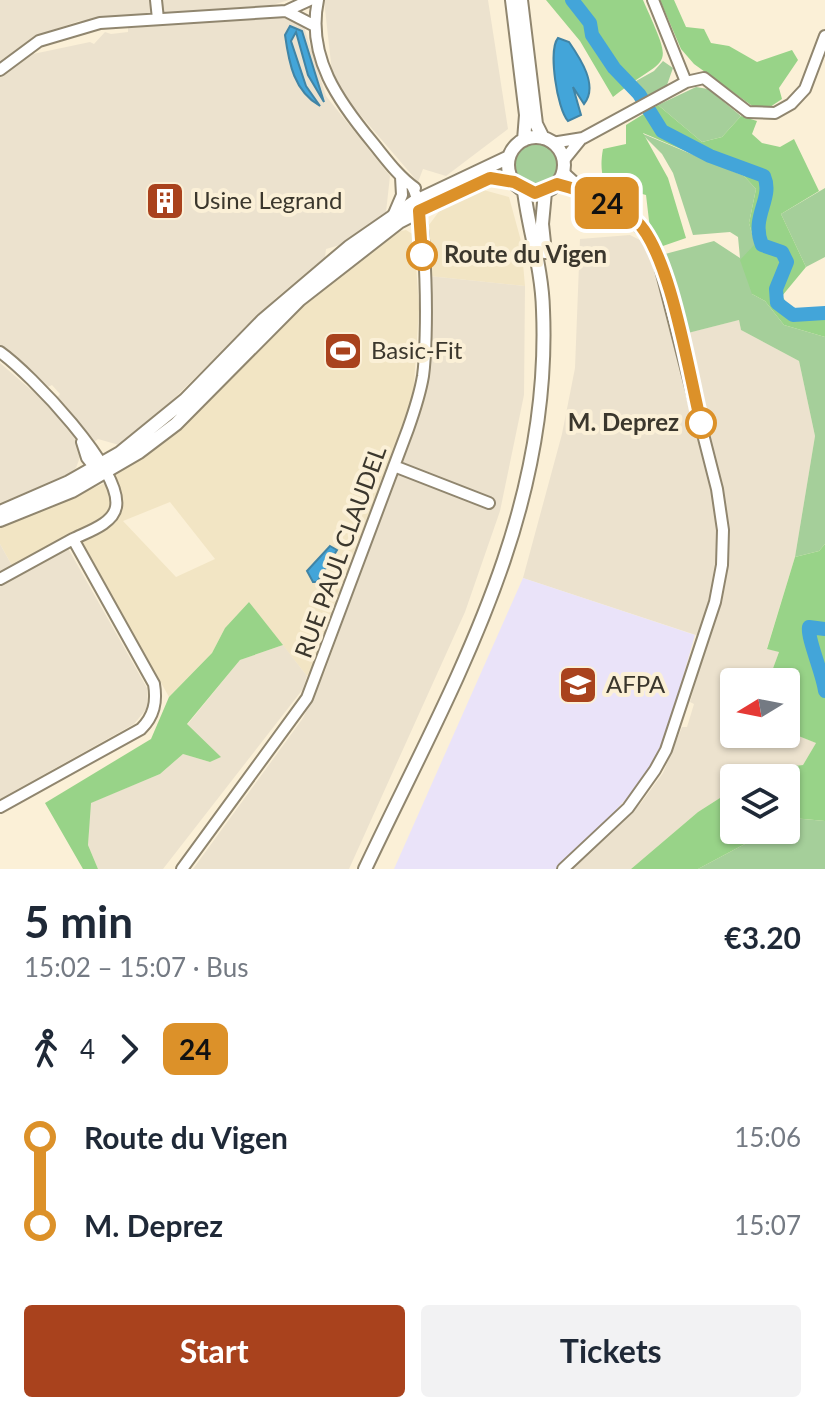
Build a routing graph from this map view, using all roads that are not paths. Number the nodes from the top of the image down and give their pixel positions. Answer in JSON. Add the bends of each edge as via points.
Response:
{"nodes":[{"id":1,"x":156,"y":0,"type":"edge"},
{"id":2,"x":310,"y":0,"type":"edge"},
{"id":3,"x":318,"y":0,"type":"edge"},
{"id":4,"x":512,"y":0,"type":"edge"},
{"id":5,"x":521,"y":0,"type":"edge"},
{"id":6,"x":653,"y":0,"type":"edge"},
{"id":7,"x":286,"y":11,"type":"junction"},
{"id":8,"x":158,"y":19,"type":"junction"},
{"id":9,"x":315,"y":26,"type":"junction"},
{"id":10,"x":825,"y":36,"type":"edge"},
{"id":11,"x":0,"y":70,"type":"edge"},
{"id":12,"x":686,"y":82,"type":"junction"},
{"id":13,"x":583,"y":138,"type":"junction"},
{"id":14,"x":524,"y":140,"type":"junction"},
{"id":15,"x":548,"y":140,"type":"junction"},
{"id":16,"x":509,"y":157,"type":"junction"},
{"id":17,"x":561,"y":172,"type":"junction"},
{"id":18,"x":401,"y":177,"type":"junction"},
{"id":19,"x":412,"y":186,"type":"junction"},
{"id":20,"x":519,"y":186,"type":"junction"},
{"id":21,"x":444,"y":187,"type":"junction"},
{"id":22,"x":545,"y":192,"type":"junction"},
{"id":23,"x":417,"y":204,"type":"junction"},
{"id":24,"x":393,"y":216,"type":"junction"},
{"id":25,"x":0,"y":352,"type":"edge"},
{"id":26,"x":394,"y":466,"type":"junction"},
{"id":27,"x":104,"y":472,"type":"junction"},
{"id":28,"x":489,"y":503,"type":"dead end"},
{"id":29,"x":0,"y":512,"type":"edge"},
{"id":30,"x":0,"y":520,"type":"edge"},
{"id":31,"x":73,"y":539,"type":"junction"},
{"id":32,"x":0,"y":579,"type":"edge"},
{"id":33,"x":0,"y":807,"type":"edge"},
{"id":34,"x":182,"y":869,"type":"edge"},
{"id":35,"x":365,"y":869,"type":"edge"},
{"id":36,"x":374,"y":869,"type":"edge"},
{"id":37,"x":563,"y":869,"type":"edge"}],
"edges":[{"from":1,"to":8,"type":"street"},
{"from":2,"to":7,"type":"street"},
{"from":3,"to":9,"type":"street"},
{"from":4,"to":14,"type":"main road","via":[[526,115]]},
{"from":5,"to":15,"type":"main road","via":[[536,124]]},
{"from":6,"to":12,"type":"street"},
{"from":7,"to":8,"type":"street"},
{"from":7,"to":9,"type":"street"},
{"from":8,"to":11,"type":"street","via":[[72,29],[39,41]]},
{"from":9,"to":18,"type":"street","via":[[326,76],[340,104]]},
{"from":10,"to":12,"type":"street","via":[[805,89],[775,113],[748,112],[704,78]]},
{"from":12,"to":13,"type":"street"},
{"from":13,"to":15,"type":"street"},
{"from":13,"to":17,"type":"street"},
{"from":14,"to":15,"type":"main road"},
{"from":14,"to":16,"type":"main road"},
{"from":15,"to":17,"type":"main road"},
{"from":16,"to":20,"type":"main road","via":[[509,172]]},
{"from":16,"to":21,"type":"main road"},
{"from":17,"to":22,"type":"main road"},
{"from":17,"to":37,"type":"street","via":[[636,221],[656,250],[717,489],[724,546],[715,602],[666,750],[628,808]]},
{"from":18,"to":19,"type":"street"},
{"from":18,"to":23,"type":"street"},
{"from":18,"to":24,"type":"street","via":[[402,195]]},
{"from":19,"to":21,"type":"street","via":[[427,192]]},
{"from":19,"to":23,"type":"street"},
{"from":20,"to":22,"type":"main road"},
{"from":20,"to":23,"type":"main road","via":[[490,178]]},
{"from":20,"to":35,"type":"main road","via":[[540,264],[543,311],[537,434],[522,509],[490,602]]},
{"from":21,"to":23,"type":"main road"},
{"from":22,"to":36,"type":"main road","via":[[550,367],[531,499],[496,604]]},
{"from":23,"to":24,"type":"main road"},
{"from":23,"to":26,"type":"street","name":"RUE PAUL CLAUDEL","via":[[423,373]]},
{"from":23,"to":27,"type":"main road","via":[[299,300],[176,424]]},
{"from":24,"to":27,"type":"main road","via":[[307,280]]},
{"from":25,"to":27,"type":"street","via":[[41,388],[81,439],[86,455]]},
{"from":26,"to":28,"type":"street"},
{"from":26,"to":34,"type":"street","name":"RUE PAUL CLAUDEL","via":[[307,698]]},
{"from":27,"to":29,"type":"main road"},
{"from":27,"to":30,"type":"main road"},
{"from":27,"to":31,"type":"street","via":[[117,505],[113,514]]},
{"from":31,"to":32,"type":"street"},
{"from":31,"to":33,"type":"street","via":[[154,684],[154,710],[141,729]]}]}
